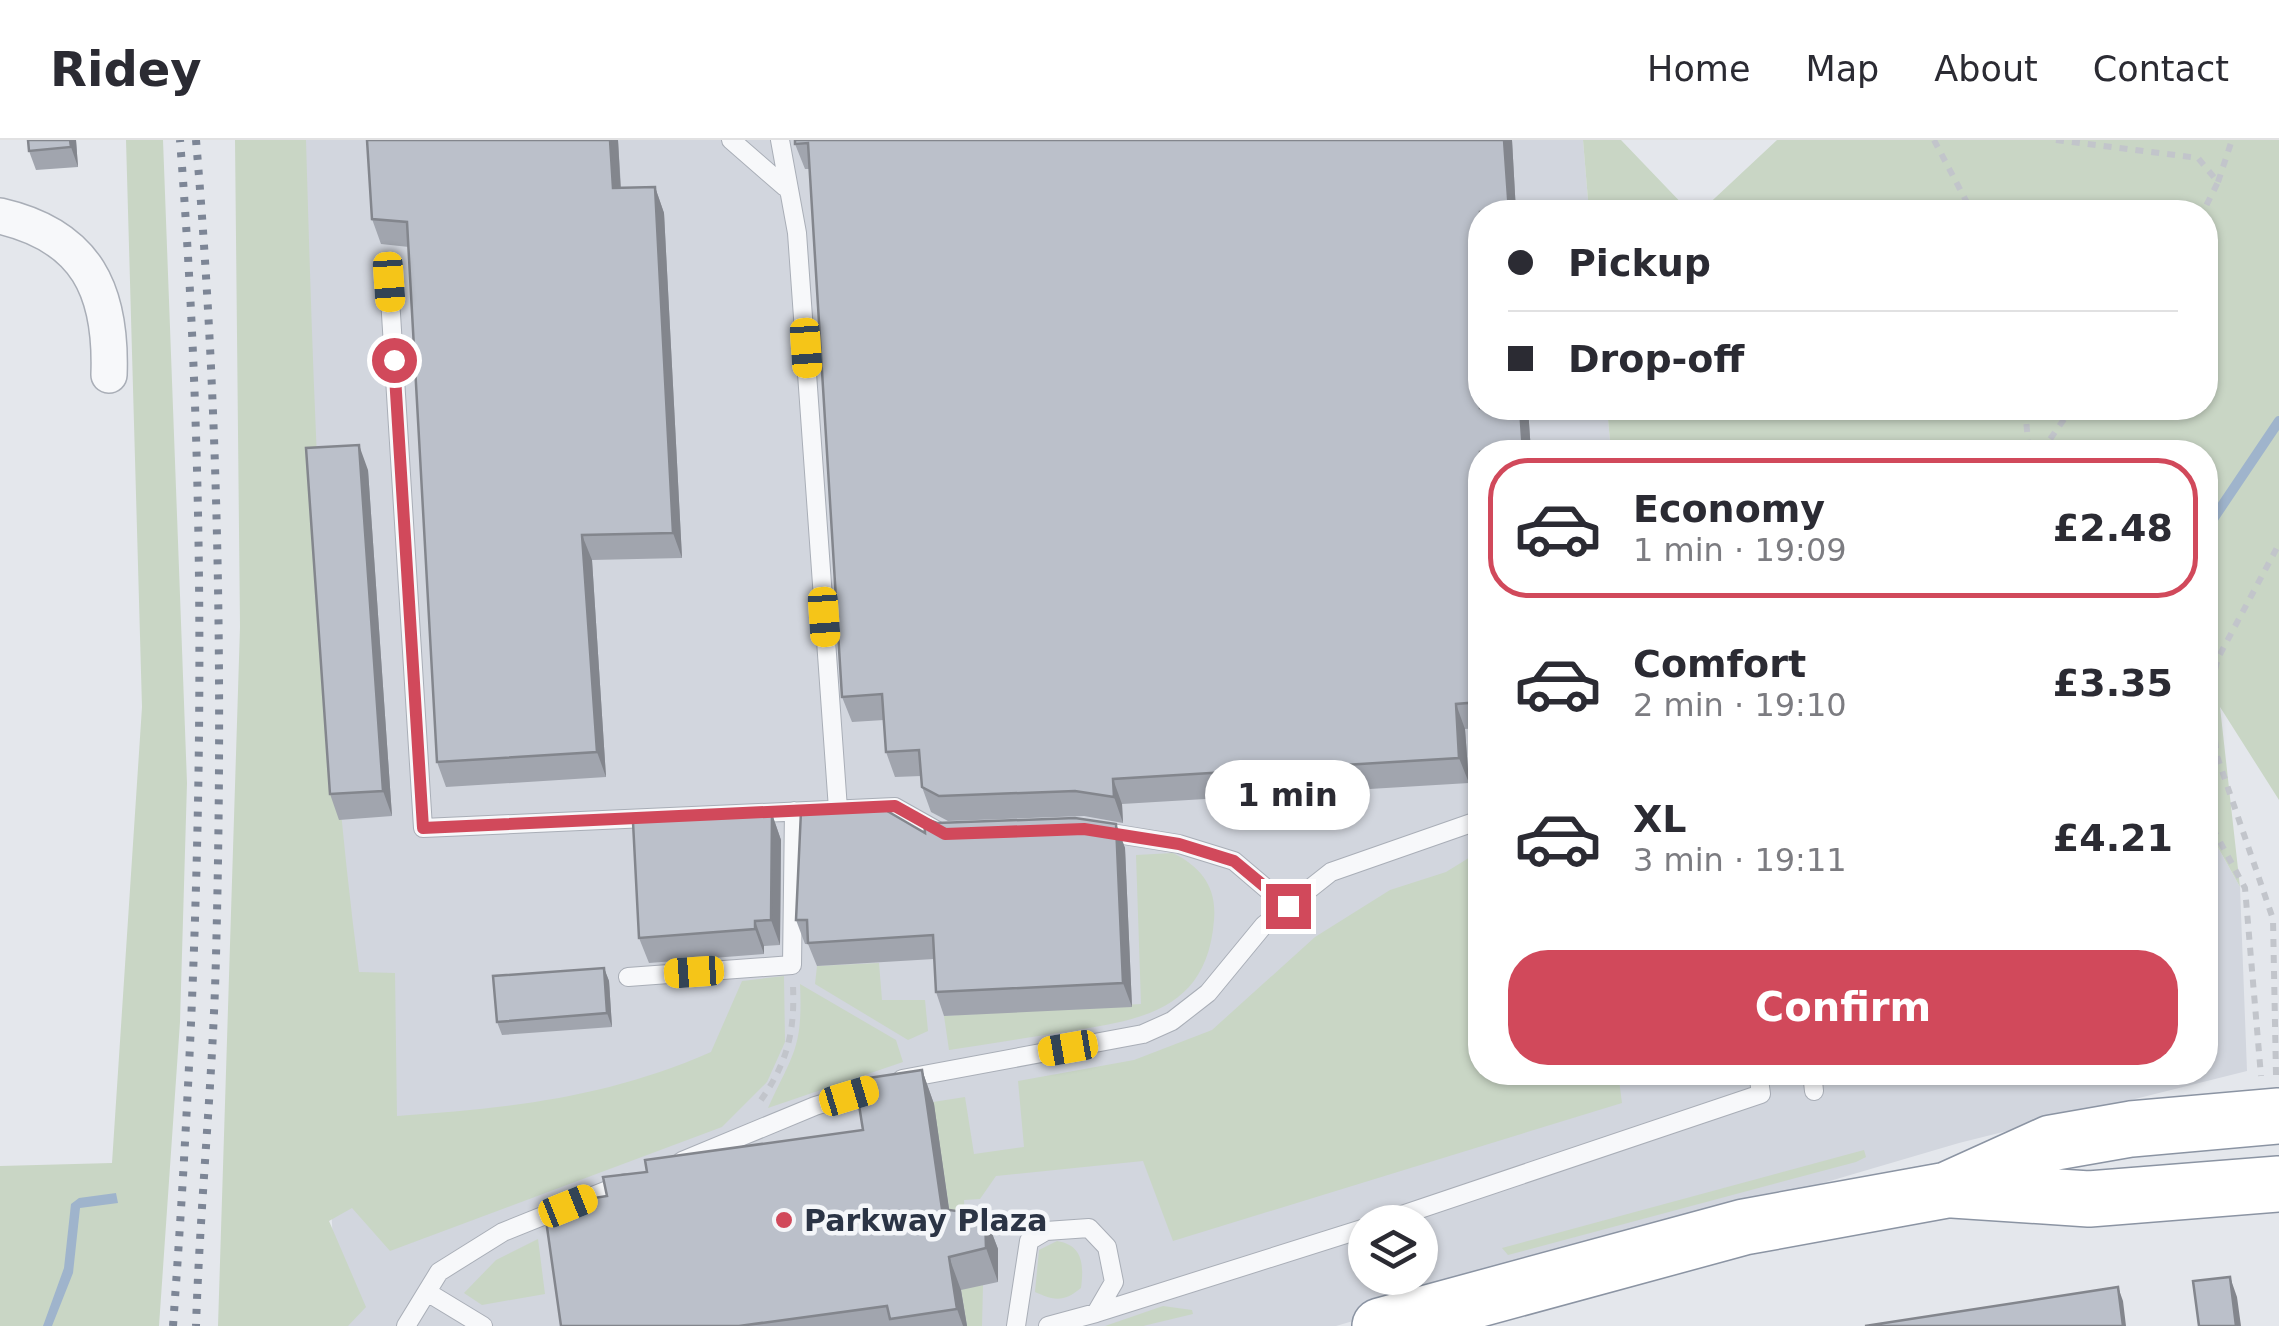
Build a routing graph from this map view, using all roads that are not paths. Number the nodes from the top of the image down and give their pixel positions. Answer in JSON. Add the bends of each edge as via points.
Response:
{"nodes":[{"id":1,"x":732,"y":140,"type":"edge"},
{"id":2,"x":780,"y":140,"type":"edge"},
{"id":3,"x":785,"y":187,"type":"junction"},
{"id":4,"x":0,"y":216,"type":"edge"},
{"id":5,"x":389,"y":282,"type":"dead end"},
{"id":6,"x":109,"y":374,"type":"dead end"},
{"id":7,"x":838,"y":809,"type":"junction"},
{"id":8,"x":794,"y":811,"type":"junction"},
{"id":9,"x":1468,"y":824,"type":"edge"},
{"id":10,"x":1084,"y":829,"type":"edge"},
{"id":11,"x":965,"y":834,"type":"edge"},
{"id":12,"x":1288,"y":906,"type":"junction"},
{"id":13,"x":628,"y":977,"type":"dead end"},
{"id":14,"x":1760,"y":1085,"type":"edge"},
{"id":15,"x":2275,"y":1123,"type":"edge"},
{"id":16,"x":2279,"y":1184,"type":"edge"},
{"id":17,"x":1947,"y":1190,"type":"junction"},
{"id":18,"x":1431,"y":1205,"type":"edge"},
{"id":19,"x":1348,"y":1233,"type":"edge"},
{"id":20,"x":426,"y":1292,"type":"junction"},
{"id":21,"x":1096,"y":1314,"type":"junction"},
{"id":22,"x":406,"y":1326,"type":"edge"},
{"id":23,"x":484,"y":1326,"type":"edge"},
{"id":24,"x":1016,"y":1326,"type":"edge"},
{"id":25,"x":1048,"y":1326,"type":"edge"},
{"id":26,"x":1380,"y":1326,"type":"edge"}],
"edges":[{"from":1,"to":3,"type":"lane"},
{"from":2,"to":3,"type":"lane"},
{"from":3,"to":7,"type":"lane","via":[[797,233]]},
{"from":4,"to":6,"type":"street","via":[[29,222],[72,248],[98,283],[111,329]]},
{"from":5,"to":8,"type":"lane","via":[[423,828]]},
{"from":7,"to":8,"type":"lane"},
{"from":7,"to":11,"type":"lane","via":[[895,806],[945,834]]},
{"from":8,"to":13,"type":"lane","via":[[792,965]]},
{"from":9,"to":12,"type":"lane","via":[[1332,872]]},
{"from":10,"to":12,"type":"lane","via":[[1179,844],[1234,861]]},
{"from":12,"to":20,"type":"lane","via":[[1208,993],[1143,1034],[917,1075],[815,1106],[503,1232],[439,1272]]},
{"from":14,"to":18,"type":"lane","via":[[1761,1094]]},
{"from":15,"to":17,"type":"highway","via":[[2131,1129],[2051,1143]]},
{"from":16,"to":17,"type":"highway","via":[[2089,1199]]},
{"from":17,"to":26,"type":"highway","via":[[1744,1228]]},
{"from":19,"to":21,"type":"lane"},
{"from":20,"to":22,"type":"lane"},
{"from":20,"to":23,"type":"lane"},
{"from":21,"to":24,"type":"lane","via":[[1114,1282],[1107,1247],[1089,1228],[1046,1230],[1029,1241]]},
{"from":21,"to":25,"type":"lane"}]}
